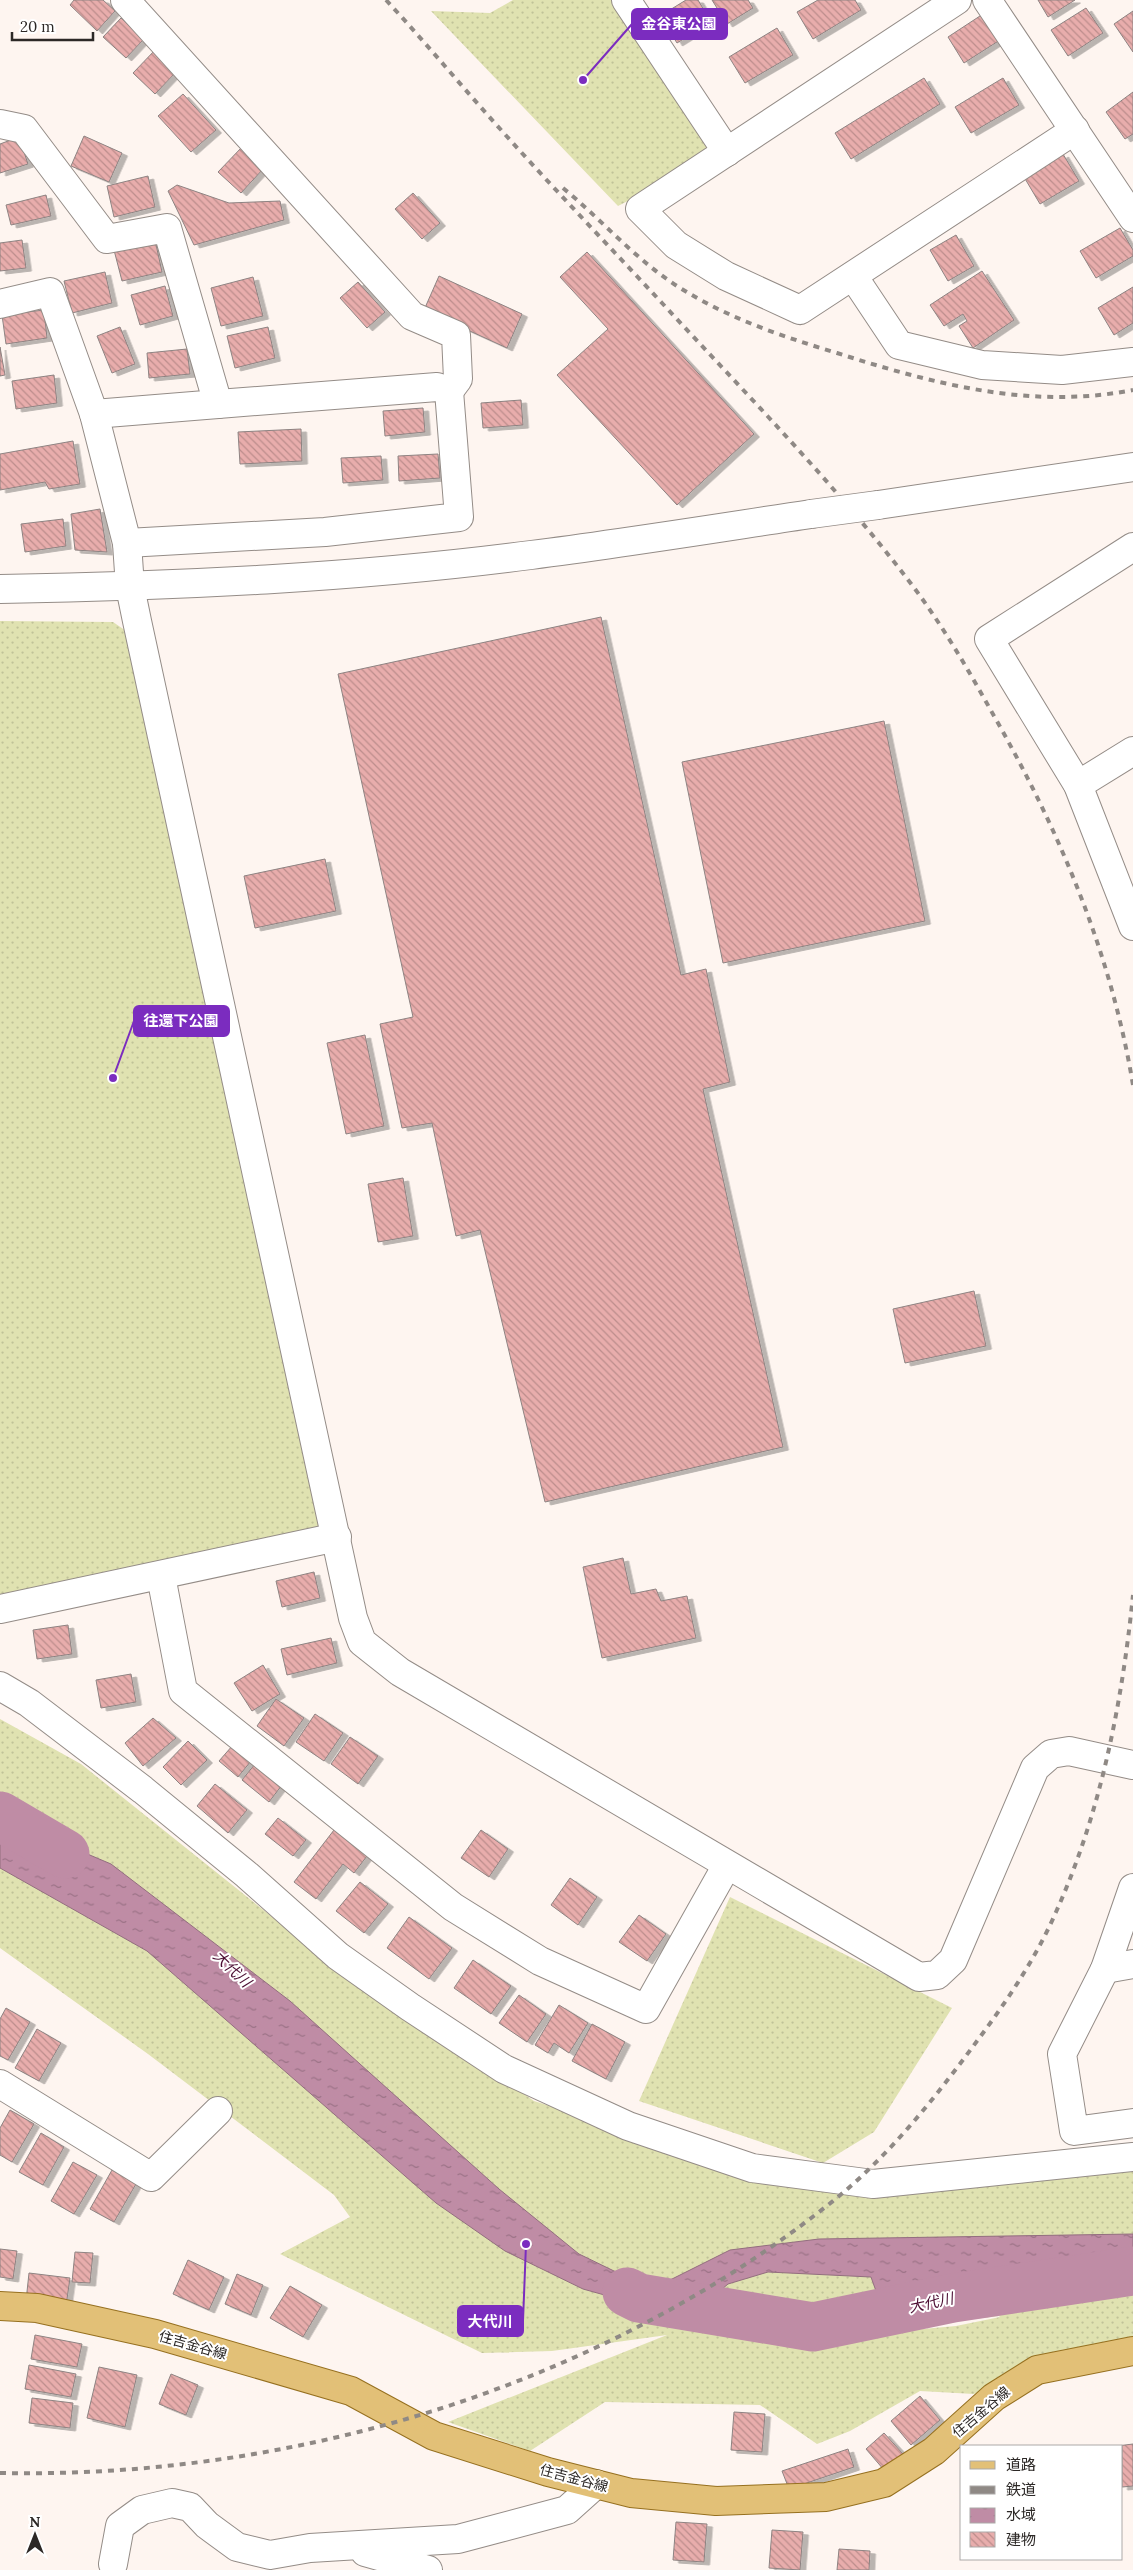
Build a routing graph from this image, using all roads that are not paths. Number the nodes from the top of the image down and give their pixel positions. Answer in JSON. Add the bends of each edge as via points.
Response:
{"nodes":[{"id":1,"x":125,"y":0,"type":"edge"},
{"id":2,"x":957,"y":0,"type":"edge"},
{"id":3,"x":987,"y":0,"type":"edge"},
{"id":4,"x":634,"y":3,"type":"edge"},
{"id":5,"x":0,"y":124,"type":"edge"},
{"id":6,"x":1075,"y":130,"type":"junction"},
{"id":7,"x":727,"y":152,"type":"junction"},
{"id":8,"x":1133,"y":218,"type":"edge"},
{"id":9,"x":853,"y":276,"type":"junction"},
{"id":10,"x":0,"y":304,"type":"edge"},
{"id":11,"x":1133,"y":362,"type":"edge"},
{"id":12,"x":450,"y":391,"type":"junction"},
{"id":13,"x":218,"y":404,"type":"junction"},
{"id":14,"x":94,"y":414,"type":"junction"},
{"id":15,"x":1133,"y":467,"type":"edge"},
{"id":16,"x":127,"y":543,"type":"junction"},
{"id":17,"x":1133,"y":547,"type":"edge"},
{"id":18,"x":130,"y":587,"type":"junction"},
{"id":19,"x":0,"y":589,"type":"edge"},
{"id":20,"x":1133,"y":751,"type":"edge"},
{"id":21,"x":1078,"y":785,"type":"junction"},
{"id":22,"x":1133,"y":926,"type":"edge"},
{"id":23,"x":337,"y":1537,"type":"junction"},
{"id":24,"x":161,"y":1576,"type":"junction"},
{"id":25,"x":0,"y":1610,"type":"edge"},
{"id":26,"x":0,"y":1686,"type":"edge"},
{"id":27,"x":1133,"y":1765,"type":"edge"},
{"id":28,"x":728,"y":1865,"type":"junction"},
{"id":29,"x":1133,"y":1888,"type":"edge"},
{"id":30,"x":1133,"y":1964,"type":"edge"},
{"id":31,"x":1105,"y":1969,"type":"junction"},
{"id":32,"x":0,"y":2084,"type":"edge"},
{"id":33,"x":218,"y":2110,"type":"dead end"},
{"id":34,"x":1133,"y":2123,"type":"edge"},
{"id":35,"x":1133,"y":2157,"type":"edge"},
{"id":36,"x":0,"y":2306,"type":"edge"},
{"id":37,"x":1133,"y":2351,"type":"edge"},
{"id":38,"x":596,"y":2484,"type":"junction"},
{"id":39,"x":345,"y":2546,"type":"junction"},
{"id":40,"x":113,"y":2564,"type":"dead end"},
{"id":41,"x":428,"y":2570,"type":"edge"}],
"edges":[{"from":1,"to":12,"type":"street","via":[[412,316],[456,336],[458,378]]},
{"from":2,"to":7,"type":"street"},
{"from":3,"to":6,"type":"street"},
{"from":4,"to":7,"type":"street"},
{"from":5,"to":13,"type":"street","via":[[24,129],[107,239],[167,228]]},
{"from":6,"to":8,"type":"street"},
{"from":6,"to":9,"type":"street"},
{"from":7,"to":9,"type":"street","via":[[640,209],[676,245],[718,271],[800,310]]},
{"from":9,"to":11,"type":"street","via":[[899,345],[982,365],[1062,370]]},
{"from":10,"to":14,"type":"street","via":[[50,292]]},
{"from":12,"to":13,"type":"street","via":[[437,387]]},
{"from":12,"to":16,"type":"street","via":[[460,517],[326,532]]},
{"from":13,"to":14,"type":"street"},
{"from":14,"to":16,"type":"street"},
{"from":15,"to":18,"type":"street","bridge":true,"via":[[531,555],[282,578]]},
{"from":16,"to":18,"type":"street"},
{"from":17,"to":21,"type":"street","via":[[989,639]]},
{"from":18,"to":19,"type":"street"},
{"from":18,"to":23,"type":"street"},
{"from":20,"to":21,"type":"street"},
{"from":21,"to":22,"type":"street"},
{"from":23,"to":24,"type":"street"},
{"from":23,"to":28,"type":"street","via":[[353,1618],[362,1642],[380,1658]]},
{"from":24,"to":25,"type":"street"},
{"from":24,"to":28,"type":"street","via":[[183,1691],[453,1907],[540,1961],[646,2009]]},
{"from":26,"to":35,"type":"street","via":[[28,1703],[143,1790],[247,1875],[338,1956],[410,2007],[504,2069],[628,2126],[752,2168],[873,2184]]},
{"from":27,"to":28,"type":"street","via":[[1069,1751],[1051,1754],[1035,1768],[953,1960],[937,1975],[918,1977]]},
{"from":29,"to":31,"type":"street"},
{"from":30,"to":31,"type":"street"},
{"from":31,"to":34,"type":"street","via":[[1062,2054],[1074,2131]]},
{"from":32,"to":33,"type":"street","via":[[151,2177]]},
{"from":36,"to":38,"type":"main road","name":"住吉金谷線","via":[[37,2308],[155,2334],[351,2391],[434,2436]]},
{"from":37,"to":38,"type":"main road","name":"住吉金谷線","via":[[1037,2370],[994,2397],[934,2451],[884,2483],[826,2498],[716,2501],[631,2493]]},
{"from":38,"to":39,"type":"street","via":[[567,2510],[458,2539]]},
{"from":39,"to":40,"type":"street","via":[[270,2555],[237,2547],[207,2525],[190,2507],[172,2503],[142,2510],[120,2526]]},
{"from":39,"to":41,"type":"street"}]}
